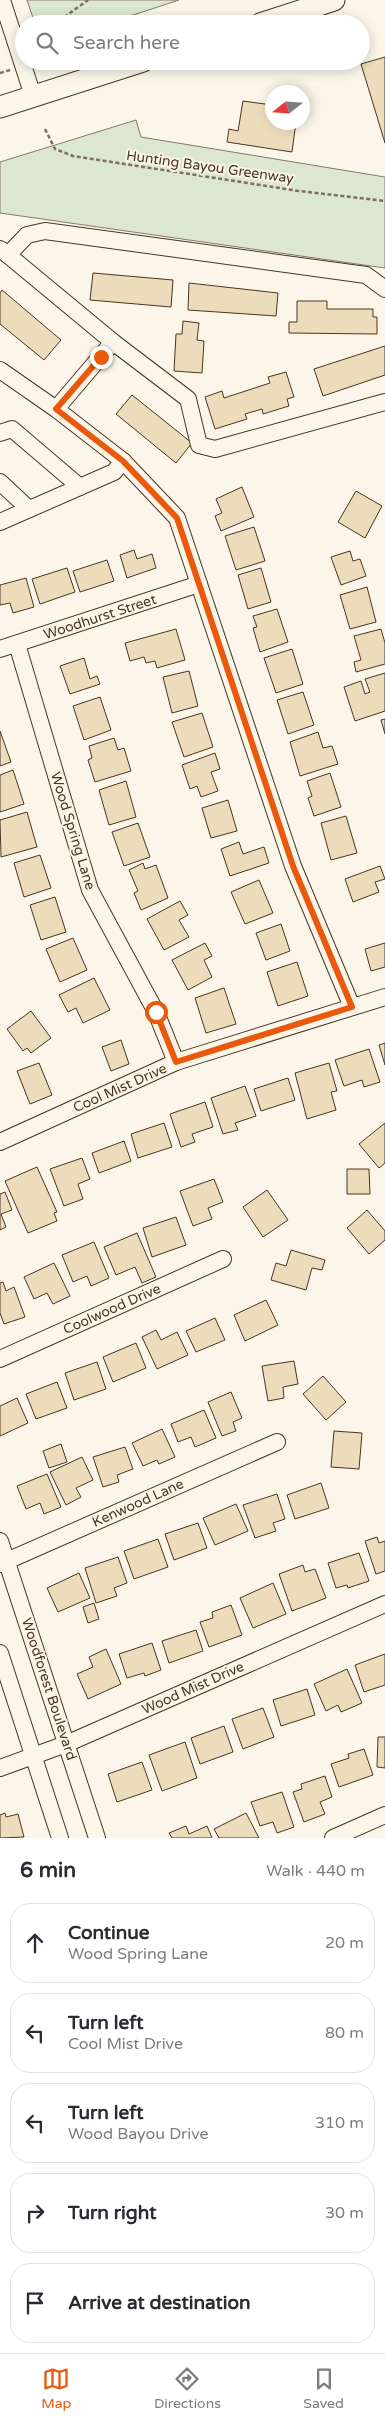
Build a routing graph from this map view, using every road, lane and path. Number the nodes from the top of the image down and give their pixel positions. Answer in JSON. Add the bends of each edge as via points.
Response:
{"nodes":[{"id":1,"x":2,"y":0,"type":"edge"},
{"id":2,"x":88,"y":0,"type":"edge"},
{"id":3,"x":334,"y":0,"type":"edge"},
{"id":4,"x":67,"y":15,"type":"edge"},
{"id":5,"x":288,"y":15,"type":"edge"},
{"id":6,"x":15,"y":40,"type":"edge"},
{"id":7,"x":25,"y":70,"type":"edge"},
{"id":8,"x":115,"y":70,"type":"edge"},
{"id":9,"x":33,"y":96,"type":"junction"},
{"id":10,"x":0,"y":107,"type":"edge"},
{"id":11,"x":46,"y":129,"type":"dead end"},
{"id":12,"x":385,"y":201,"type":"edge"},
{"id":13,"x":4,"y":252,"type":"edge"},
{"id":14,"x":385,"y":289,"type":"edge"},
{"id":15,"x":113,"y":342,"type":"junction"},
{"id":16,"x":2,"y":373,"type":"edge"},
{"id":17,"x":385,"y":402,"type":"edge"},
{"id":18,"x":56,"y":409,"type":"junction"},
{"id":19,"x":0,"y":433,"type":"edge"},
{"id":20,"x":123,"y":461,"type":"junction"},
{"id":21,"x":0,"y":482,"type":"edge"},
{"id":22,"x":80,"y":487,"type":"junction"},
{"id":23,"x":29,"y":509,"type":"junction"},
{"id":24,"x":0,"y":522,"type":"edge"},
{"id":25,"x":199,"y":584,"type":"junction"},
{"id":26,"x":17,"y":644,"type":"junction"},
{"id":27,"x":0,"y":649,"type":"edge"},
{"id":28,"x":385,"y":997,"type":"edge"},
{"id":29,"x":352,"y":1007,"type":"junction"},
{"id":30,"x":176,"y":1062,"type":"junction"},
{"id":31,"x":2,"y":1138,"type":"edge"},
{"id":32,"x":223,"y":1259,"type":"dead end"},
{"id":33,"x":0,"y":1359,"type":"edge"},
{"id":34,"x":277,"y":1442,"type":"dead end"},
{"id":35,"x":0,"y":1541,"type":"edge"},
{"id":36,"x":3,"y":1562,"type":"edge"},
{"id":37,"x":385,"y":1604,"type":"edge"},
{"id":38,"x":0,"y":1653,"type":"edge"},
{"id":39,"x":66,"y":1744,"type":"junction"},
{"id":40,"x":33,"y":1756,"type":"junction"},
{"id":41,"x":0,"y":1768,"type":"edge"},
{"id":42,"x":385,"y":1815,"type":"edge"},
{"id":43,"x":60,"y":1838,"type":"edge"},
{"id":44,"x":97,"y":1838,"type":"edge"},
{"id":45,"x":333,"y":1838,"type":"edge"}],
"edges":[{"from":1,"to":6,"type":"street"},
{"from":2,"to":4,"type":"path"},
{"from":3,"to":5,"type":"main road"},
{"from":7,"to":9,"type":"street"},
{"from":8,"to":9,"type":"main road"},
{"from":9,"to":10,"type":"main road"},
{"from":11,"to":12,"type":"path","name":"Hunting Bayou Greenway","via":[[56,150],[81,157]]},
{"from":13,"to":14,"type":"street","via":[[27,235],[46,230],[366,275]]},
{"from":13,"to":15,"type":"street"},
{"from":15,"to":17,"type":"street","via":[[188,400],[199,445],[215,449]]},
{"from":15,"to":18,"type":"street"},
{"from":16,"to":18,"type":"street"},
{"from":18,"to":20,"type":"street"},
{"from":19,"to":22,"type":"street","via":[[12,429]]},
{"from":20,"to":22,"type":"street","via":[[114,472]]},
{"from":20,"to":25,"type":"street","via":[[177,518]]},
{"from":21,"to":23,"type":"street"},
{"from":22,"to":23,"type":"street"},
{"from":23,"to":24,"type":"street"},
{"from":25,"to":26,"type":"street","name":"Woodhurst Street"},
{"from":25,"to":29,"type":"street","via":[[293,866]]},
{"from":26,"to":27,"type":"street","name":"Woodhurst Street"},
{"from":26,"to":30,"type":"street","name":"Wood Spring Lane","via":[[90,890],[156,1012]]},
{"from":28,"to":29,"type":"street","name":"Cool Mist Drive"},
{"from":29,"to":30,"type":"street","name":"Cool Mist Drive"},
{"from":30,"to":31,"type":"street","name":"Cool Mist Drive"},
{"from":32,"to":33,"type":"street","name":"Coolwood Drive"},
{"from":34,"to":36,"type":"street","name":"Kenwood Lane"},
{"from":35,"to":36,"type":"street","name":"Woodforest Boulevard"},
{"from":36,"to":39,"type":"street","name":"Woodforest Boulevard"},
{"from":37,"to":39,"type":"street","name":"Wood Mist Drive"},
{"from":38,"to":40,"type":"street"},
{"from":39,"to":40,"type":"street","name":"Wood Mist Drive"},
{"from":39,"to":44,"type":"street","name":"Woodforest Boulevard"},
{"from":40,"to":41,"type":"street","name":"Wood Mist Drive"},
{"from":40,"to":43,"type":"street"},
{"from":42,"to":45,"type":"street"}]}
